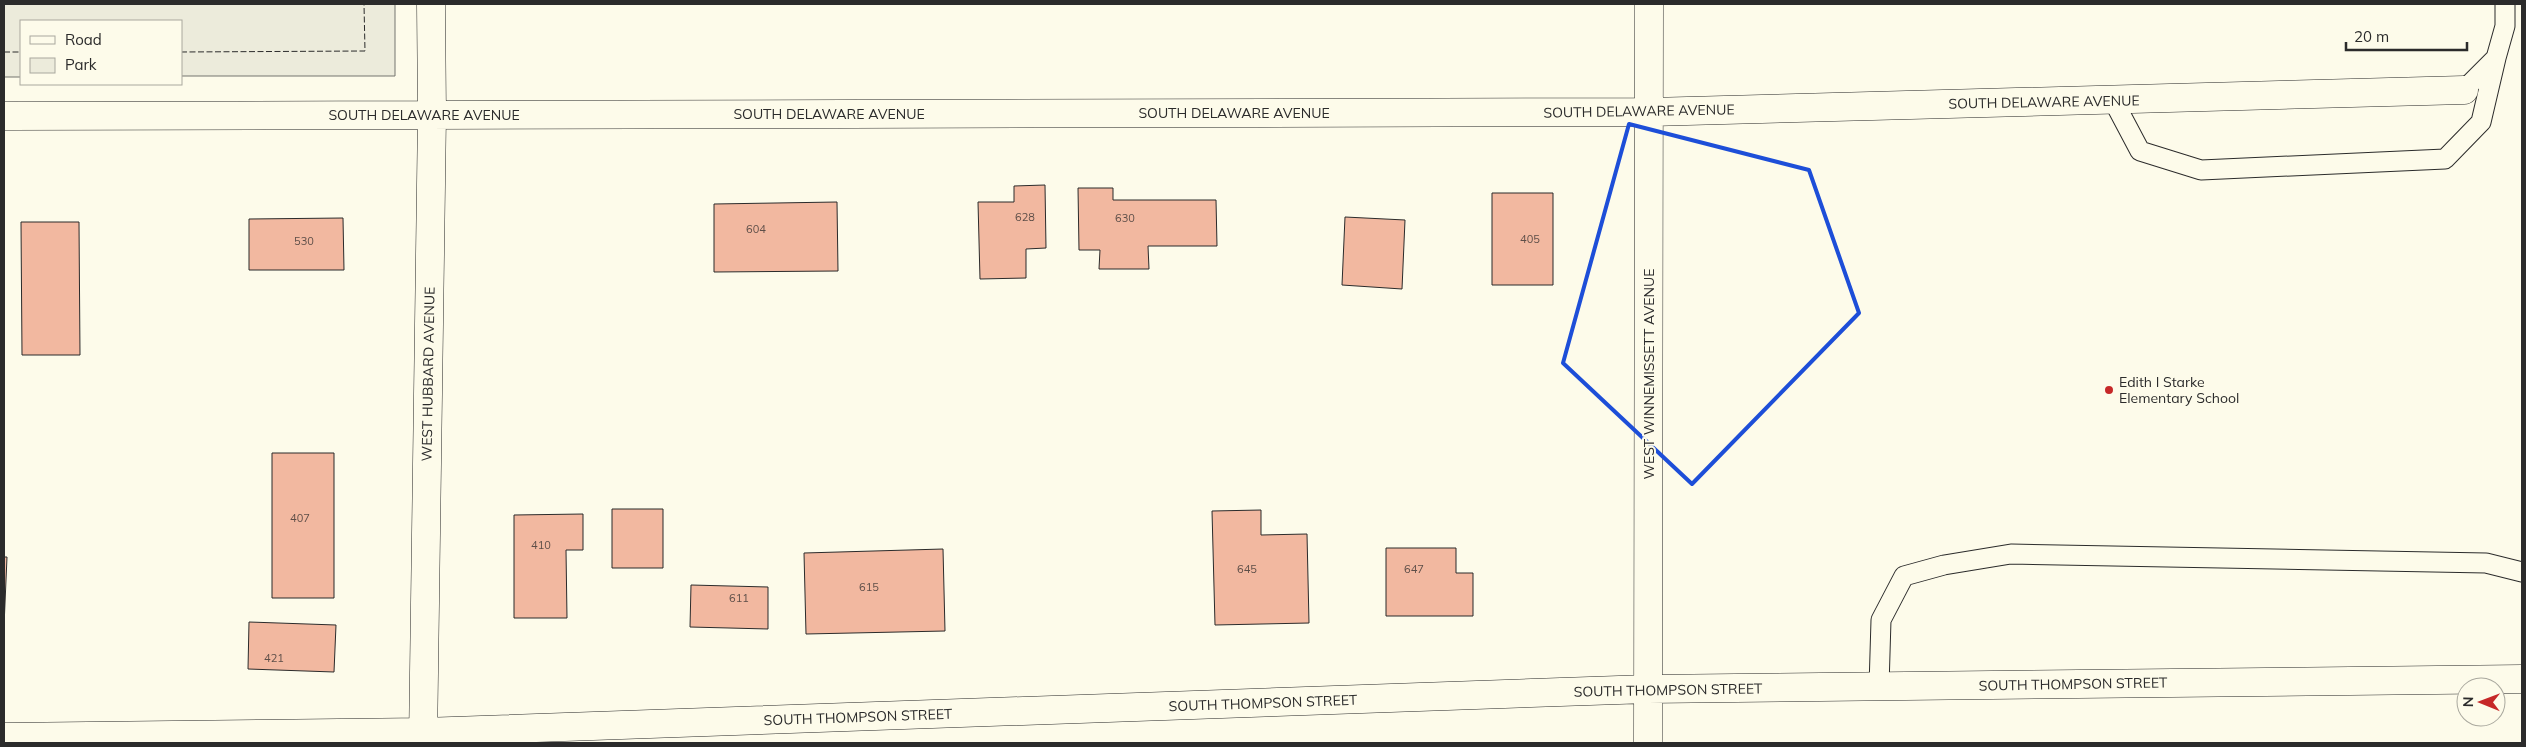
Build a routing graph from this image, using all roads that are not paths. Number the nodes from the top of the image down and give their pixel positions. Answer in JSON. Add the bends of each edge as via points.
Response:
{"nodes":[{"id":1,"x":431,"y":4,"type":"edge"},
{"id":2,"x":1649,"y":4,"type":"edge"},
{"id":3,"x":2505,"y":4,"type":"edge"},
{"id":4,"x":2496,"y":58,"type":"junction"},
{"id":5,"x":2464,"y":90,"type":"joint"},
{"id":6,"x":2113,"y":100,"type":"junction"},
{"id":7,"x":1650,"y":112,"type":"junction"},
{"id":8,"x":432,"y":115,"type":"junction"},
{"id":9,"x":4,"y":116,"type":"edge"},
{"id":10,"x":2522,"y":572,"type":"edge"},
{"id":11,"x":2522,"y":679,"type":"edge"},
{"id":12,"x":1879,"y":687,"type":"junction"},
{"id":13,"x":1648,"y":689,"type":"junction"},
{"id":14,"x":4,"y":737,"type":"edge"},
{"id":15,"x":423,"y":738,"type":"edge"},
{"id":16,"x":1648,"y":743,"type":"edge"}],
"edges":[{"from":1,"to":8,"type":"street","name":"WEST HUBBARD AVENUE"},
{"from":2,"to":7,"type":"street","name":"WEST WINNEMISSETT AVENUE"},
{"from":3,"to":4,"type":"lane","via":[[2505,26]]},
{"from":4,"to":5,"type":"lane"},
{"from":4,"to":6,"type":"lane","via":[[2481,122],[2445,159],[2201,170],[2140,151]]},
{"from":5,"to":6,"type":"street","name":"SOUTH DELAWARE AVENUE"},
{"from":6,"to":7,"type":"street","name":"SOUTH DELAWARE AVENUE"},
{"from":7,"to":8,"type":"street","name":"SOUTH DELAWARE AVENUE"},
{"from":7,"to":13,"type":"street","name":"WEST WINNEMISSETT AVENUE"},
{"from":8,"to":9,"type":"street","name":"SOUTH DELAWARE AVENUE"},
{"from":8,"to":15,"type":"street","name":"WEST HUBBARD AVENUE"},
{"from":10,"to":12,"type":"lane","via":[[2486,563],[2011,554],[1944,565],[1904,576],[1881,620]]},
{"from":11,"to":12,"type":"street","name":"SOUTH THOMPSON STREET"},
{"from":12,"to":13,"type":"street","name":"SOUTH THOMPSON STREET"},
{"from":13,"to":15,"type":"street","name":"SOUTH THOMPSON STREET"},
{"from":13,"to":16,"type":"street","name":"WEST WINNEMISSETT AVENUE"},
{"from":14,"to":15,"type":"street","name":"SOUTH THOMPSON STREET"}]}
